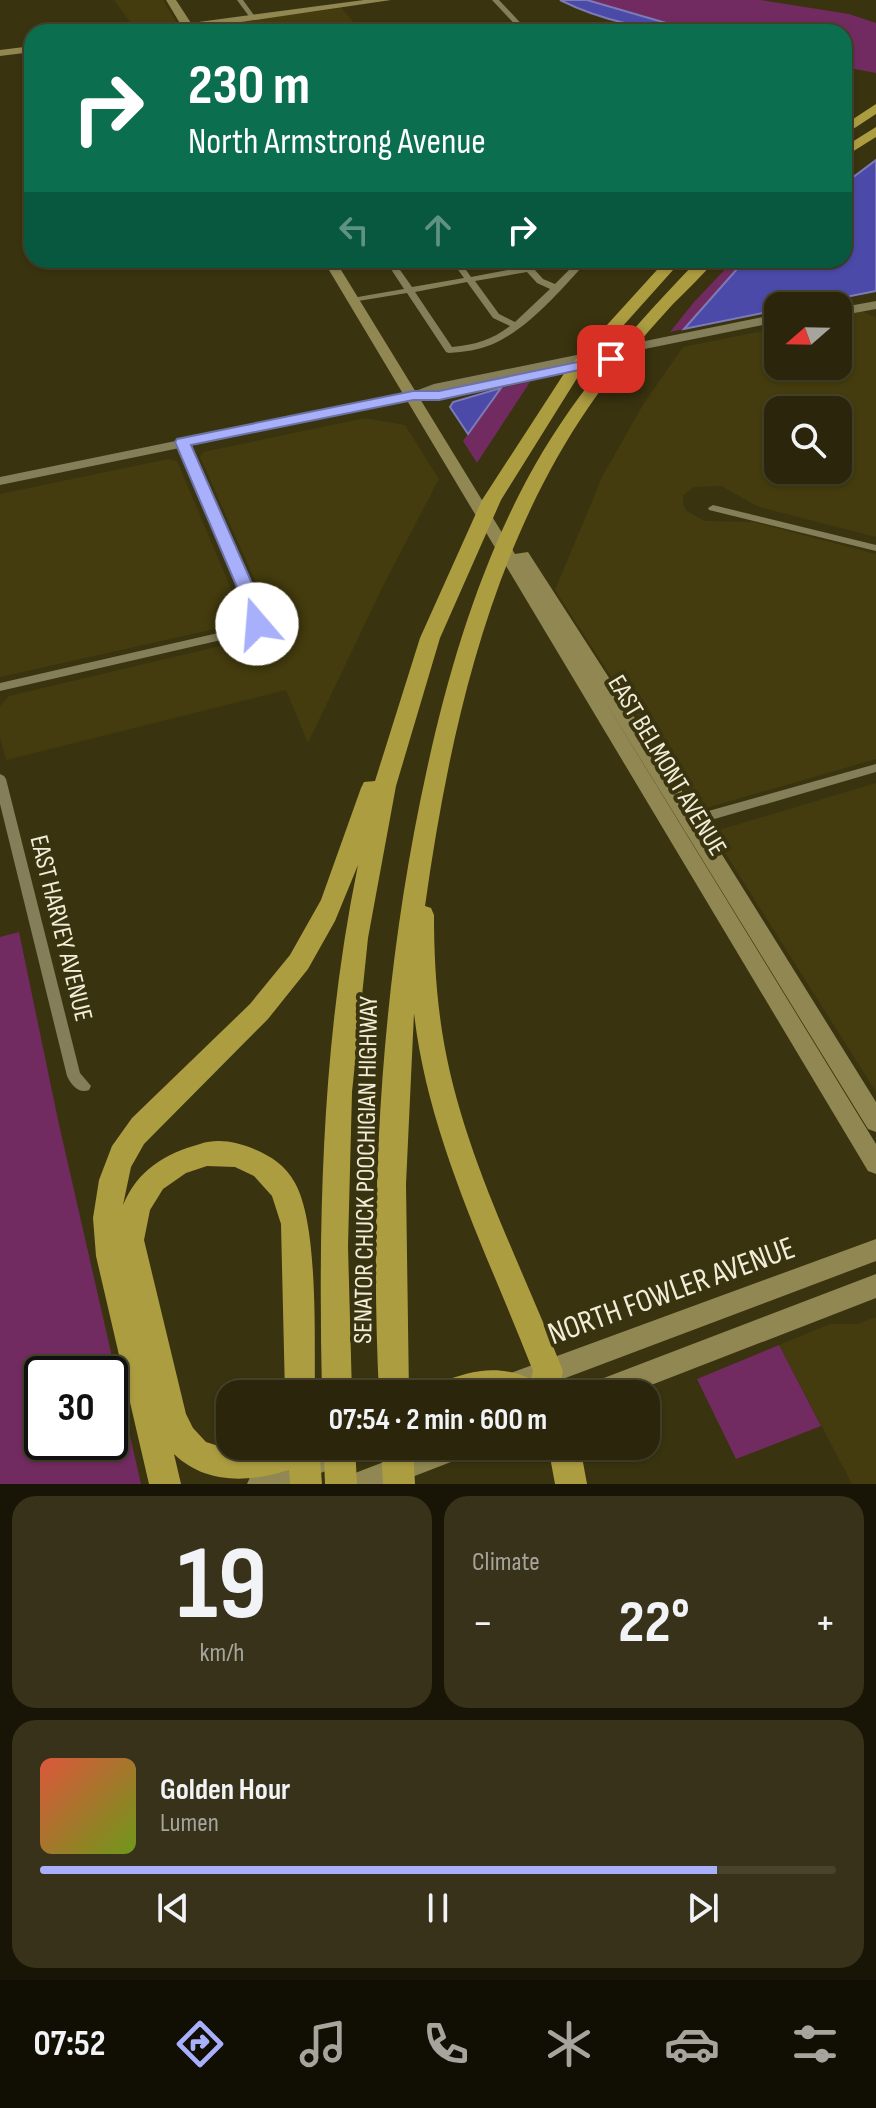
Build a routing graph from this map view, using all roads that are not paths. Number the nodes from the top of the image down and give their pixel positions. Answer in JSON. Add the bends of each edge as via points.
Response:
{"nodes":[{"id":1,"x":171,"y":0,"type":"edge"},
{"id":2,"x":240,"y":0,"type":"edge"},
{"id":3,"x":386,"y":0,"type":"edge"},
{"id":4,"x":495,"y":0,"type":"edge"},
{"id":5,"x":253,"y":18,"type":"junction"},
{"id":6,"x":187,"y":24,"type":"edge"},
{"id":7,"x":219,"y":24,"type":"edge"},
{"id":8,"x":518,"y":24,"type":"edge"},
{"id":9,"x":24,"y":50,"type":"edge"},
{"id":10,"x":0,"y":53,"type":"edge"},
{"id":11,"x":876,"y":108,"type":"edge"},
{"id":12,"x":852,"y":125,"type":"edge"},
{"id":13,"x":876,"y":131,"type":"edge"},
{"id":14,"x":852,"y":148,"type":"edge"},
{"id":15,"x":334,"y":268,"type":"edge"},
{"id":16,"x":394,"y":268,"type":"edge"},
{"id":17,"x":461,"y":268,"type":"edge"},
{"id":18,"x":575,"y":268,"type":"edge"},
{"id":19,"x":666,"y":268,"type":"edge"},
{"id":20,"x":699,"y":268,"type":"edge"},
{"id":21,"x":528,"y":269,"type":"joint"},
{"id":22,"x":469,"y":280,"type":"junction"},
{"id":23,"x":554,"y":287,"type":"junction"},
{"id":24,"x":409,"y":290,"type":"junction"},
{"id":25,"x":355,"y":300,"type":"junction"},
{"id":26,"x":874,"y":303,"type":"edge"},
{"id":27,"x":852,"y":305,"type":"edge"},
{"id":28,"x":852,"y":308,"type":"edge"},
{"id":29,"x":764,"y":321,"type":"edge"},
{"id":30,"x":517,"y":326,"type":"junction"},
{"id":31,"x":764,"y":328,"type":"edge"},
{"id":32,"x":413,"y":396,"type":"junction"},
{"id":33,"x":182,"y":442,"type":"junction"},
{"id":34,"x":0,"y":481,"type":"edge"},
{"id":35,"x":713,"y":508,"type":"dead end"},
{"id":36,"x":876,"y":548,"type":"edge"},
{"id":37,"x":0,"y":687,"type":"edge"},
{"id":38,"x":413,"y":691,"type":"junction"},
{"id":39,"x":876,"y":768,"type":"edge"},
{"id":40,"x":0,"y":779,"type":"edge"},
{"id":41,"x":434,"y":783,"type":"junction"},
{"id":42,"x":682,"y":823,"type":"junction"},
{"id":43,"x":84,"y":1086,"type":"dead end"},
{"id":44,"x":876,"y":1122,"type":"edge"},
{"id":45,"x":876,"y":1164,"type":"edge"},
{"id":46,"x":876,"y":1250,"type":"edge"},
{"id":47,"x":876,"y":1286,"type":"edge"},
{"id":48,"x":393,"y":1379,"type":"edge"},
{"id":49,"x":300,"y":1380,"type":"edge"},
{"id":50,"x":336,"y":1380,"type":"edge"},
{"id":51,"x":522,"y":1380,"type":"edge"},
{"id":52,"x":544,"y":1380,"type":"edge"},
{"id":53,"x":632,"y":1380,"type":"edge"},
{"id":54,"x":274,"y":1460,"type":"edge"},
{"id":55,"x":304,"y":1460,"type":"edge"},
{"id":56,"x":321,"y":1460,"type":"edge"},
{"id":57,"x":340,"y":1460,"type":"edge"},
{"id":58,"x":398,"y":1460,"type":"edge"},
{"id":59,"x":423,"y":1460,"type":"edge"},
{"id":60,"x":567,"y":1460,"type":"edge"},
{"id":61,"x":165,"y":1484,"type":"edge"},
{"id":62,"x":260,"y":1484,"type":"edge"},
{"id":63,"x":306,"y":1484,"type":"edge"},
{"id":64,"x":341,"y":1484,"type":"edge"},
{"id":65,"x":359,"y":1484,"type":"edge"},
{"id":66,"x":399,"y":1484,"type":"edge"},
{"id":67,"x":571,"y":1484,"type":"edge"}],
"edges":[{"from":1,"to":6,"type":"main road"},
{"from":2,"to":5,"type":"street"},
{"from":3,"to":5,"type":"main road"},
{"from":4,"to":8,"type":"street"},
{"from":5,"to":7,"type":"main road"},
{"from":9,"to":10,"type":"main road"},
{"from":11,"to":12,"type":"highway"},
{"from":13,"to":14,"type":"highway"},
{"from":15,"to":25,"type":"main road","name":"EAST BELMONT AVENUE"},
{"from":16,"to":24,"type":"street"},
{"from":17,"to":22,"type":"street"},
{"from":18,"to":23,"type":"street"},
{"from":19,"to":38,"type":"highway","name":"SENATOR CHUCK POOCHIGIAN HIGHWAY","via":[[561,388],[506,473],[466,552]]},
{"from":20,"to":41,"type":"highway","name":"SENATOR CHUCK POOCHIGIAN HIGHWAY","via":[[644,326],[566,427],[527,501],[489,586]]},
{"from":21,"to":22,"type":"street"},
{"from":21,"to":23,"type":"street"},
{"from":22,"to":24,"type":"street"},
{"from":22,"to":30,"type":"street","via":[[496,316]]},
{"from":23,"to":30,"type":"street"},
{"from":24,"to":25,"type":"street"},
{"from":24,"to":30,"type":"street","via":[[449,350],[486,344]]},
{"from":25,"to":32,"type":"main road","name":"EAST BELMONT AVENUE"},
{"from":26,"to":27,"type":"street"},
{"from":26,"to":28,"type":"street"},
{"from":29,"to":32,"type":"street"},
{"from":31,"to":32,"type":"street","via":[[439,396]]},
{"from":32,"to":33,"type":"street"},
{"from":32,"to":42,"type":"main road","name":"EAST BELMONT AVENUE","via":[[415,407]]},
{"from":33,"to":34,"type":"street"},
{"from":33,"to":37,"type":"street","via":[[257,624]]},
{"from":35,"to":36,"type":"street"},
{"from":38,"to":50,"type":"highway","name":"SENATOR CHUCK POOCHIGIAN HIGHWAY","via":[[380,805],[344,1036],[334,1191]]},
{"from":38,"to":61,"type":"highway","via":[[392,733],[334,898],[306,951],[248,1023],[148,1120],[123,1153],[112,1182],[107,1218],[110,1256]]},
{"from":39,"to":42,"type":"street"},
{"from":40,"to":43,"type":"street","name":"EAST HARVEY AVENUE","via":[[74,1076]]},
{"from":41,"to":48,"type":"highway","name":"SENATOR CHUCK POOCHIGIAN HIGHWAY","via":[[413,892],[398,1028],[391,1161]]},
{"from":41,"to":51,"type":"highway","via":[[421,921],[428,1027]]},
{"from":42,"to":44,"type":"main road","name":"EAST BELMONT AVENUE"},
{"from":42,"to":45,"type":"main road","name":"EAST BELMONT AVENUE"},
{"from":46,"to":52,"type":"main road","name":"NORTH FOWLER AVENUE"},
{"from":47,"to":53,"type":"main road"},
{"from":49,"to":54,"type":"highway","via":[[295,1224],[289,1196],[263,1166],[240,1155],[199,1155],[168,1169],[136,1203],[130,1240],[181,1447],[198,1466],[220,1474]]},
{"from":55,"to":63,"type":"highway"},
{"from":56,"to":62,"type":"main road"},
{"from":57,"to":64,"type":"highway"},
{"from":58,"to":66,"type":"highway"},
{"from":59,"to":65,"type":"main road"},
{"from":60,"to":67,"type":"highway"}]}
